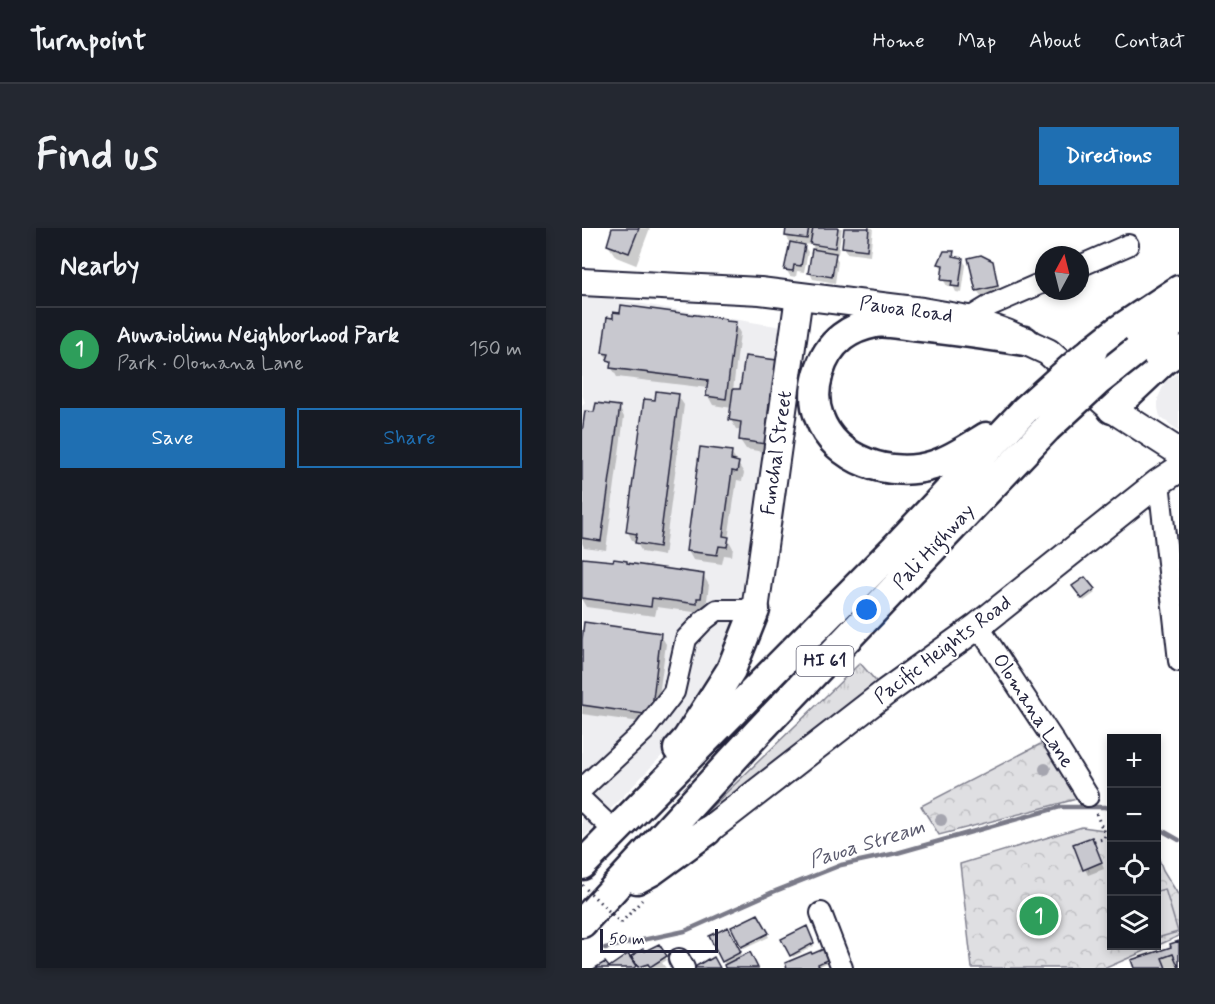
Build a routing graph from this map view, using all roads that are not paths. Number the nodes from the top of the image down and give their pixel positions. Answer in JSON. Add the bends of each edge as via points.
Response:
{"nodes":[{"id":1,"x":1128,"y":245,"type":"dead end"},
{"id":2,"x":1089,"y":262,"type":"edge"},
{"id":3,"x":585,"y":280,"type":"edge"},
{"id":4,"x":1035,"y":286,"type":"edge"},
{"id":5,"x":1179,"y":290,"type":"edge"},
{"id":6,"x":799,"y":296,"type":"junction"},
{"id":7,"x":968,"y":319,"type":"junction"},
{"id":8,"x":1179,"y":319,"type":"edge"},
{"id":9,"x":1026,"y":341,"type":"junction"},
{"id":10,"x":1179,"y":350,"type":"edge"},
{"id":11,"x":1112,"y":409,"type":"junction"},
{"id":12,"x":1036,"y":419,"type":"junction"},
{"id":13,"x":1179,"y":452,"type":"edge"},
{"id":14,"x":1169,"y":475,"type":"edge"},
{"id":15,"x":755,"y":610,"type":"junction"},
{"id":16,"x":978,"y":626,"type":"junction"},
{"id":17,"x":1179,"y":661,"type":"edge"},
{"id":18,"x":582,"y":789,"type":"edge"},
{"id":19,"x":1088,"y":796,"type":"dead end"},
{"id":20,"x":582,"y":800,"type":"edge"},
{"id":21,"x":606,"y":823,"type":"junction"},
{"id":22,"x":707,"y":831,"type":"joint"},
{"id":23,"x":582,"y":848,"type":"edge"},
{"id":24,"x":582,"y":865,"type":"edge"},
{"id":25,"x":594,"y":891,"type":"edge"},
{"id":26,"x":821,"y":913,"type":"dead end"},
{"id":27,"x":582,"y":923,"type":"edge"},
{"id":28,"x":842,"y":968,"type":"edge"}],
"edges":[{"from":1,"to":2,"type":"street"},
{"from":3,"to":6,"type":"main road","name":"Pauoa Road"},
{"from":4,"to":7,"type":"street"},
{"from":5,"to":12,"type":"highway","name":"Pali Highway","number":"HI 61","bridge":true,"via":[[1117,331],[1074,366]]},
{"from":6,"to":7,"type":"main road","name":"Pauoa Road"},
{"from":6,"to":15,"type":"main road","name":"Funchal Street"},
{"from":7,"to":9,"type":"main road","name":"Pauoa Road"},
{"from":8,"to":12,"type":"highway","name":"Pali Highway","number":"HI 61","bridge":true,"via":[[1098,381]]},
{"from":9,"to":11,"type":"main road","name":"Pauoa Road","via":[[1048,351]]},
{"from":9,"to":12,"type":"highway","via":[[878,322],[842,337],[829,351],[817,382],[816,410],[832,439],[845,451],[856,459],[893,469],[934,465]]},
{"from":10,"to":11,"type":"highway"},
{"from":11,"to":13,"type":"main road","name":"Pauoa Road"},
{"from":12,"to":24,"type":"highway","name":"Pali Highway","number":"HI 61","via":[[825,620]]},
{"from":12,"to":25,"type":"highway","name":"Pali Highway","number":"HI 61","via":[[759,731]]},
{"from":14,"to":16,"type":"main road","name":"Pacific Heights Road"},
{"from":14,"to":17,"type":"street"},
{"from":15,"to":18,"type":"street","via":[[717,610],[703,621],[686,639],[674,692],[644,731]]},
{"from":15,"to":21,"type":"highway","via":[[731,670],[687,739]]},
{"from":16,"to":19,"type":"street","name":"Olomana Lane"},
{"from":16,"to":22,"type":"main road","name":"Pacific Heights Road"},
{"from":20,"to":21,"type":"street"},
{"from":21,"to":23,"type":"highway"},
{"from":22,"to":25,"type":"highway","via":[[652,871]]},
{"from":25,"to":27,"type":"highway","name":"Pali Highway","number":"HI 61"},
{"from":26,"to":28,"type":"street"}]}
